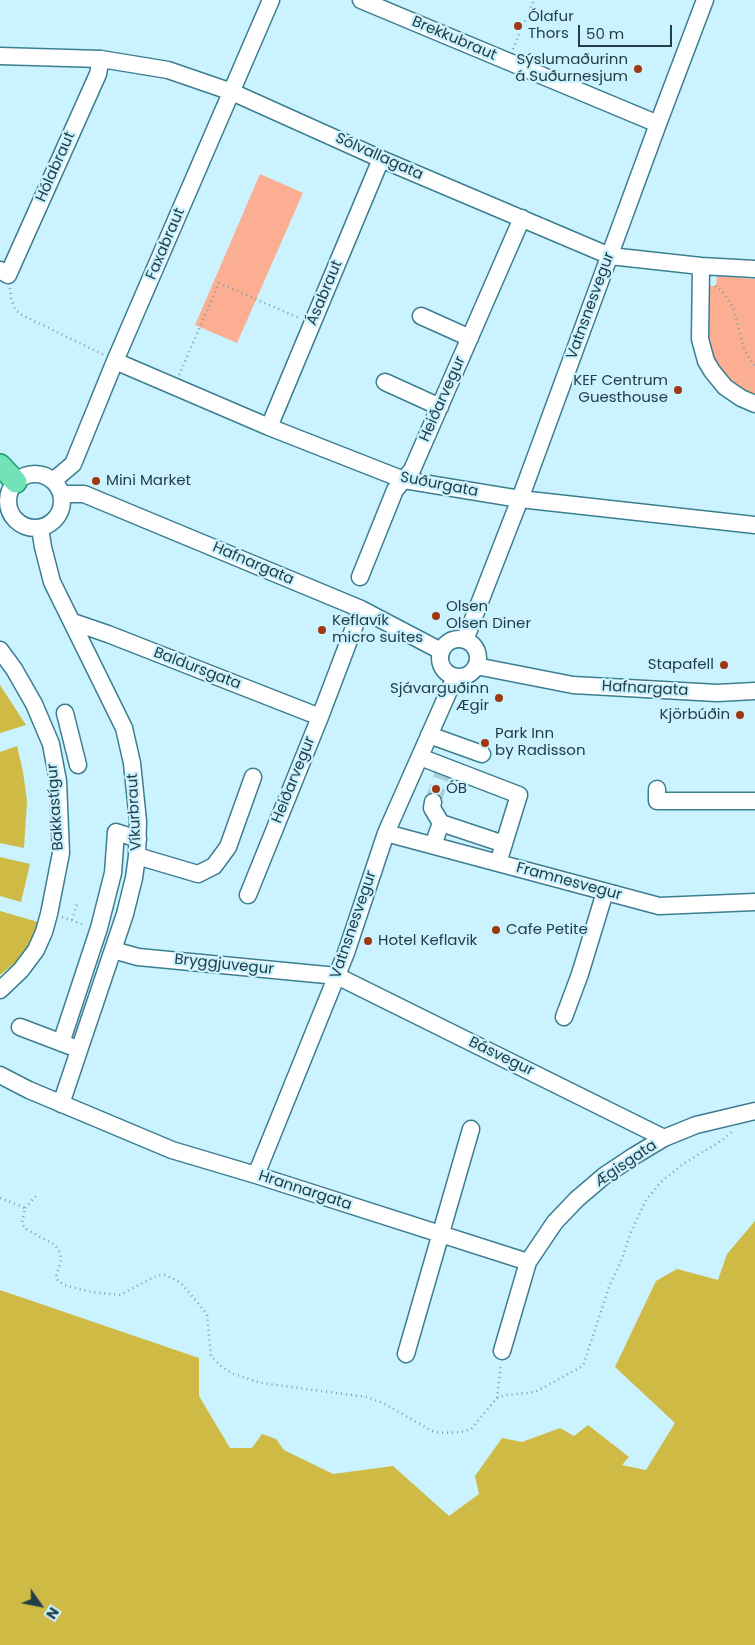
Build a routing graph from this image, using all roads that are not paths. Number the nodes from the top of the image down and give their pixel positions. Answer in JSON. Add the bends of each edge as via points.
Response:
{"nodes":[{"id":1,"x":271,"y":0,"type":"edge"},
{"id":2,"x":362,"y":0,"type":"edge"},
{"id":3,"x":705,"y":0,"type":"edge"},
{"id":4,"x":0,"y":56,"type":"edge"},
{"id":5,"x":101,"y":59,"type":"junction"},
{"id":6,"x":232,"y":92,"type":"junction"},
{"id":7,"x":658,"y":124,"type":"junction"},
{"id":8,"x":381,"y":159,"type":"junction"},
{"id":9,"x":522,"y":218,"type":"junction"},
{"id":10,"x":610,"y":256,"type":"junction"},
{"id":11,"x":755,"y":269,"type":"edge"},
{"id":12,"x":4,"y":272,"type":"edge"},
{"id":13,"x":701,"y":272,"type":"junction"},
{"id":14,"x":421,"y":316,"type":"dead end"},
{"id":15,"x":470,"y":338,"type":"junction"},
{"id":16,"x":115,"y":361,"type":"junction"},
{"id":17,"x":385,"y":382,"type":"dead end"},
{"id":18,"x":755,"y":404,"type":"edge"},
{"id":19,"x":440,"y":407,"type":"junction"},
{"id":20,"x":269,"y":427,"type":"junction"},
{"id":21,"x":73,"y":464,"type":"junction"},
{"id":22,"x":0,"y":465,"type":"edge"},
{"id":23,"x":404,"y":480,"type":"junction"},
{"id":24,"x":16,"y":482,"type":"junction"},
{"id":25,"x":57,"y":488,"type":"junction"},
{"id":26,"x":84,"y":494,"type":"junction"},
{"id":27,"x":520,"y":499,"type":"junction"},
{"id":28,"x":755,"y":525,"type":"edge"},
{"id":29,"x":40,"y":528,"type":"junction"},
{"id":30,"x":360,"y":576,"type":"dead end"},
{"id":31,"x":361,"y":609,"type":"junction"},
{"id":32,"x":73,"y":622,"type":"junction"},
{"id":33,"x":465,"y":640,"type":"junction"},
{"id":34,"x":0,"y":650,"type":"edge"},
{"id":35,"x":441,"y":651,"type":"junction"},
{"id":36,"x":476,"y":666,"type":"junction"},
{"id":37,"x":455,"y":677,"type":"junction"},
{"id":38,"x":755,"y":691,"type":"edge"},
{"id":39,"x":65,"y":713,"type":"dead end"},
{"id":40,"x":320,"y":717,"type":"junction"},
{"id":41,"x":429,"y":735,"type":"junction"},
{"id":42,"x":72,"y":736,"type":"junction"},
{"id":43,"x":51,"y":744,"type":"junction"},
{"id":44,"x":482,"y":754,"type":"dead end"},
{"id":45,"x":420,"y":757,"type":"junction"},
{"id":46,"x":78,"y":765,"type":"dead end"},
{"id":47,"x":253,"y":777,"type":"dead end"},
{"id":48,"x":657,"y":795,"type":"dead end"},
{"id":49,"x":755,"y":801,"type":"edge"},
{"id":50,"x":433,"y":802,"type":"tunnel mouth"},
{"id":51,"x":441,"y":823,"type":"junction"},
{"id":52,"x":386,"y":833,"type":"junction"},
{"id":53,"x":138,"y":839,"type":"junction"},
{"id":54,"x":504,"y":844,"type":"junction"},
{"id":55,"x":433,"y":845,"type":"junction"},
{"id":56,"x":137,"y":856,"type":"junction"},
{"id":57,"x":498,"y":863,"type":"junction"},
{"id":58,"x":605,"y":892,"type":"junction"},
{"id":59,"x":248,"y":895,"type":"dead end"},
{"id":60,"x":755,"y":902,"type":"edge"},
{"id":61,"x":112,"y":950,"type":"junction"},
{"id":62,"x":337,"y":976,"type":"junction"},
{"id":63,"x":0,"y":990,"type":"edge"},
{"id":64,"x":564,"y":1017,"type":"dead end"},
{"id":65,"x":20,"y":1027,"type":"dead end"},
{"id":66,"x":61,"y":1043,"type":"junction"},
{"id":67,"x":80,"y":1050,"type":"junction"},
{"id":68,"x":0,"y":1075,"type":"edge"},
{"id":69,"x":60,"y":1104,"type":"junction"},
{"id":70,"x":753,"y":1111,"type":"edge"},
{"id":71,"x":471,"y":1129,"type":"dead end"},
{"id":72,"x":664,"y":1138,"type":"junction"},
{"id":73,"x":256,"y":1175,"type":"junction"},
{"id":74,"x":440,"y":1234,"type":"junction"},
{"id":75,"x":528,"y":1262,"type":"junction"},
{"id":76,"x":502,"y":1351,"type":"road end"},
{"id":77,"x":406,"y":1354,"type":"dead end"}],
"edges":[{"from":1,"to":6,"type":"street","name":"Faxabraut"},
{"from":2,"to":7,"type":"street","name":"Brekkubraut"},
{"from":3,"to":7,"type":"street","name":"Vatnsnesvegur"},
{"from":4,"to":5,"type":"street","name":"Sólvallagata"},
{"from":5,"to":6,"type":"street","name":"Sólvallagata","via":[[168,70]]},
{"from":5,"to":12,"type":"street","name":"Hólabraut","via":[[98,74]]},
{"from":6,"to":8,"type":"street","name":"Sólvallagata"},
{"from":6,"to":16,"type":"street","name":"Faxabraut"},
{"from":7,"to":10,"type":"street","name":"Vatnsnesvegur"},
{"from":8,"to":9,"type":"street","name":"Sólvallagata"},
{"from":8,"to":20,"type":"street","name":"Ásabraut"},
{"from":9,"to":10,"type":"street","name":"Sólvallagata"},
{"from":9,"to":15,"type":"street","name":"Heiðarvegur"},
{"from":10,"to":13,"type":"street","name":"Sólvallagata"},
{"from":10,"to":27,"type":"street","name":"Vatnsnesvegur"},
{"from":11,"to":13,"type":"street","name":"Sólvallagata"},
{"from":13,"to":18,"type":"street","via":[[700,339],[706,361],[724,387]]},
{"from":14,"to":15,"type":"street"},
{"from":15,"to":19,"type":"street","name":"Heiðarvegur"},
{"from":16,"to":20,"type":"street","name":"Suðurgata"},
{"from":16,"to":21,"type":"street","name":"Faxabraut"},
{"from":17,"to":19,"type":"street"},
{"from":19,"to":23,"type":"street","name":"Heiðarvegur","via":[[412,470]]},
{"from":20,"to":23,"type":"street","name":"Suðurgata"},
{"from":21,"to":25,"type":"street","name":"Faxabraut"},
{"from":21,"to":26,"type":"street","via":[[74,476]]},
{"from":22,"to":24,"type":"main road"},
{"from":23,"to":27,"type":"street","name":"Suðurgata"},
{"from":23,"to":30,"type":"street","name":"Heiðarvegur","via":[[395,490]]},
{"from":24,"to":25,"type":"street","name":"Hafnargata","via":[[23,477],[39,475]]},
{"from":24,"to":29,"type":"street","via":[[8,497],[11,514],[23,526]]},
{"from":25,"to":26,"type":"street","name":"Hafnargata"},
{"from":25,"to":29,"type":"street","via":[[62,501],[58,515]]},
{"from":26,"to":31,"type":"street","name":"Hafnargata"},
{"from":27,"to":28,"type":"street","name":"Suðurgata"},
{"from":27,"to":33,"type":"street","name":"Vatnsnesvegur"},
{"from":29,"to":32,"type":"street","name":"Víkurbraut","via":[[52,582]]},
{"from":31,"to":35,"type":"street","name":"Hafnargata"},
{"from":31,"to":40,"type":"street","name":"Heiðarvegur"},
{"from":32,"to":40,"type":"street","name":"Baldursgata"},
{"from":32,"to":53,"type":"street","name":"Víkurbraut","via":[[124,728],[136,792]]},
{"from":33,"to":35,"type":"street","via":[[451,641]]},
{"from":33,"to":36,"type":"street","via":[[475,648]]},
{"from":34,"to":43,"type":"street","name":"Bakkastígur","via":[[34,704]]},
{"from":35,"to":37,"type":"street","via":[[441,665],[446,673]]},
{"from":36,"to":37,"type":"street","via":[[468,675]]},
{"from":36,"to":38,"type":"street","name":"Hafnargata","via":[[573,685],[717,693]]},
{"from":37,"to":41,"type":"street","name":"Vatnsnesvegur"},
{"from":39,"to":42,"type":"street"},
{"from":40,"to":59,"type":"street","name":"Heiðarvegur"},
{"from":41,"to":44,"type":"street"},
{"from":41,"to":45,"type":"street","name":"Vatnsnesvegur"},
{"from":42,"to":43,"type":"street"},
{"from":42,"to":46,"type":"street"},
{"from":43,"to":63,"type":"street","name":"Bakkastígur","via":[[58,782],[61,853],[49,914],[36,950]]},
{"from":45,"to":52,"type":"street","name":"Vatnsnesvegur"},
{"from":45,"to":54,"type":"street","via":[[444,771],[519,795]]},
{"from":47,"to":56,"type":"street","via":[[228,848],[214,866],[198,874]]},
{"from":48,"to":49,"type":"street"},
{"from":50,"to":51,"type":"street","via":[[432,808]]},
{"from":51,"to":54,"type":"street"},
{"from":51,"to":55,"type":"street"},
{"from":52,"to":55,"type":"street","name":"Framnesvegur"},
{"from":52,"to":62,"type":"street","name":"Vatnsnesvegur"},
{"from":53,"to":56,"type":"street","name":"Víkurbraut"},
{"from":53,"to":66,"type":"street","via":[[116,832],[113,873]]},
{"from":54,"to":57,"type":"street"},
{"from":55,"to":57,"type":"street","name":"Framnesvegur"},
{"from":56,"to":61,"type":"street","name":"Víkurbraut","via":[[125,914]]},
{"from":57,"to":58,"type":"street","name":"Framnesvegur"},
{"from":58,"to":60,"type":"street","name":"Framnesvegur","via":[[659,906]]},
{"from":58,"to":64,"type":"street"},
{"from":61,"to":62,"type":"street","name":"Bryggjuvegur","via":[[138,957]]},
{"from":61,"to":67,"type":"street","name":"Víkurbraut"},
{"from":62,"to":72,"type":"street","name":"Básvegur"},
{"from":62,"to":73,"type":"street","name":"Vatnsnesvegur"},
{"from":65,"to":66,"type":"street"},
{"from":66,"to":67,"type":"street"},
{"from":67,"to":69,"type":"street","name":"Víkurbraut"},
{"from":68,"to":69,"type":"street","name":"Hrannargata"},
{"from":69,"to":73,"type":"street","name":"Hrannargata","via":[[172,1150]]},
{"from":70,"to":72,"type":"street","name":"Ægisgata","via":[[696,1125]]},
{"from":71,"to":74,"type":"street"},
{"from":72,"to":75,"type":"street","name":"Ægisgata","via":[[604,1176],[577,1199],[555,1222]]},
{"from":73,"to":74,"type":"street","name":"Hrannargata"},
{"from":74,"to":75,"type":"street","name":"Hrannargata"},
{"from":74,"to":77,"type":"street"},
{"from":75,"to":76,"type":"street"}]}
